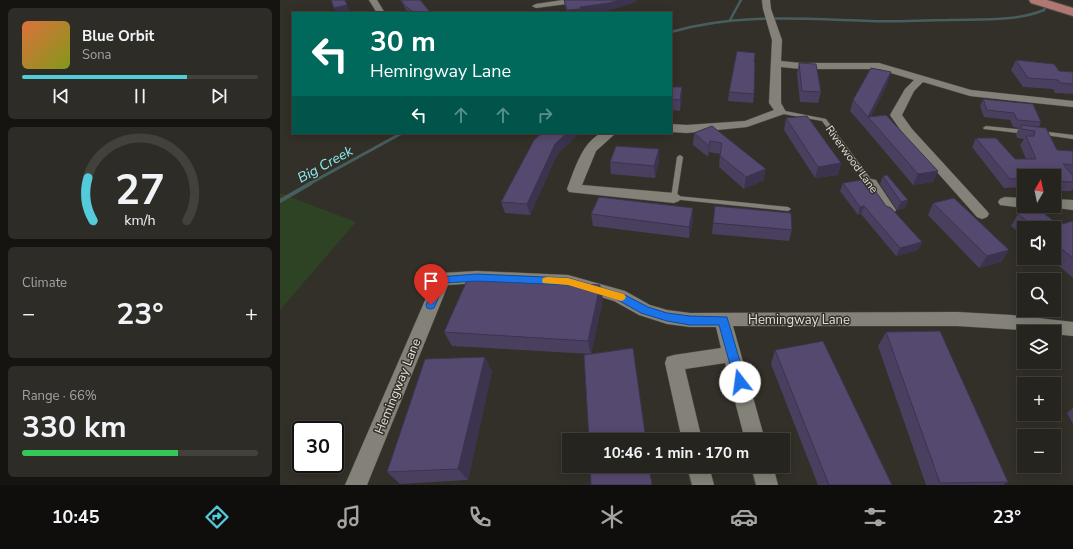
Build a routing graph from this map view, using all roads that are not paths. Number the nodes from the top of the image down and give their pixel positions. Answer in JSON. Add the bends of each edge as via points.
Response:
{"nodes":[{"id":1,"x":373,"y":0,"type":"edge"},
{"id":2,"x":582,"y":0,"type":"edge"},
{"id":3,"x":766,"y":0,"type":"edge"},
{"id":4,"x":1035,"y":0,"type":"edge"},
{"id":5,"x":1055,"y":0,"type":"edge"},
{"id":6,"x":1073,"y":5,"type":"edge"},
{"id":7,"x":536,"y":6,"type":"dead end"},
{"id":8,"x":380,"y":12,"type":"edge"},
{"id":9,"x":1073,"y":12,"type":"edge"},
{"id":10,"x":776,"y":63,"type":"junction"},
{"id":11,"x":921,"y":79,"type":"junction"},
{"id":12,"x":1073,"y":104,"type":"edge"},
{"id":13,"x":780,"y":112,"type":"junction"},
{"id":14,"x":672,"y":128,"type":"edge"},
{"id":15,"x":986,"y":128,"type":"dead end"},
{"id":16,"x":608,"y":134,"type":"edge"},
{"id":17,"x":1073,"y":137,"type":"edge"},
{"id":18,"x":680,"y":157,"type":"dead end"},
{"id":19,"x":871,"y":184,"type":"joint"},
{"id":20,"x":674,"y":198,"type":"junction"},
{"id":21,"x":1006,"y":202,"type":"dead end"},
{"id":22,"x":1017,"y":203,"type":"edge"},
{"id":23,"x":1061,"y":204,"type":"edge"},
{"id":24,"x":1073,"y":205,"type":"edge"},
{"id":25,"x":788,"y":209,"type":"dead end"},
{"id":26,"x":889,"y":210,"type":"edge"},
{"id":27,"x":982,"y":214,"type":"dead end"},
{"id":28,"x":723,"y":320,"type":"junction"},
{"id":29,"x":1073,"y":330,"type":"edge"},
{"id":30,"x":732,"y":354,"type":"junction"},
{"id":31,"x":690,"y":433,"type":"edge"},
{"id":32,"x":753,"y":433,"type":"edge"},
{"id":33,"x":699,"y":473,"type":"edge"},
{"id":34,"x":764,"y":473,"type":"edge"},
{"id":35,"x":356,"y":485,"type":"edge"},
{"id":36,"x":702,"y":485,"type":"edge"},
{"id":37,"x":767,"y":485,"type":"edge"}],
"edges":[{"from":1,"to":8,"type":"street"},
{"from":2,"to":7,"type":"street"},
{"from":3,"to":10,"type":"street","via":[[777,40]]},
{"from":4,"to":9,"type":"main road"},
{"from":5,"to":6,"type":"main road"},
{"from":10,"to":11,"type":"street","via":[[801,66],[879,66]]},
{"from":10,"to":13,"type":"street","via":[[775,103]]},
{"from":11,"to":12,"type":"street","via":[[970,93]]},
{"from":11,"to":27,"type":"street","via":[[910,89],[896,115],[908,132]]},
{"from":13,"to":14,"type":"street","via":[[747,124]]},
{"from":13,"to":19,"type":"lane","name":"Riverwood Lane","via":[[824,120]]},
{"from":15,"to":17,"type":"lane"},
{"from":16,"to":20,"type":"street","via":[[589,148],[574,188]]},
{"from":18,"to":20,"type":"lane"},
{"from":19,"to":26,"type":"street","name":"Riverwood Lane"},
{"from":20,"to":25,"type":"lane"},
{"from":21,"to":22,"type":"street"},
{"from":23,"to":24,"type":"street"},
{"from":28,"to":29,"type":"street","name":"Hemingway Lane","via":[[957,319],[1011,322]]},
{"from":28,"to":30,"type":"street"},
{"from":28,"to":35,"type":"street","name":"Hemingway Lane","via":[[667,317],[645,310],[619,296],[568,282],[477,277],[442,279]]},
{"from":30,"to":31,"type":"street","via":[[674,363]]},
{"from":30,"to":32,"type":"street"},
{"from":33,"to":36,"type":"street"},
{"from":34,"to":37,"type":"street"}]}
